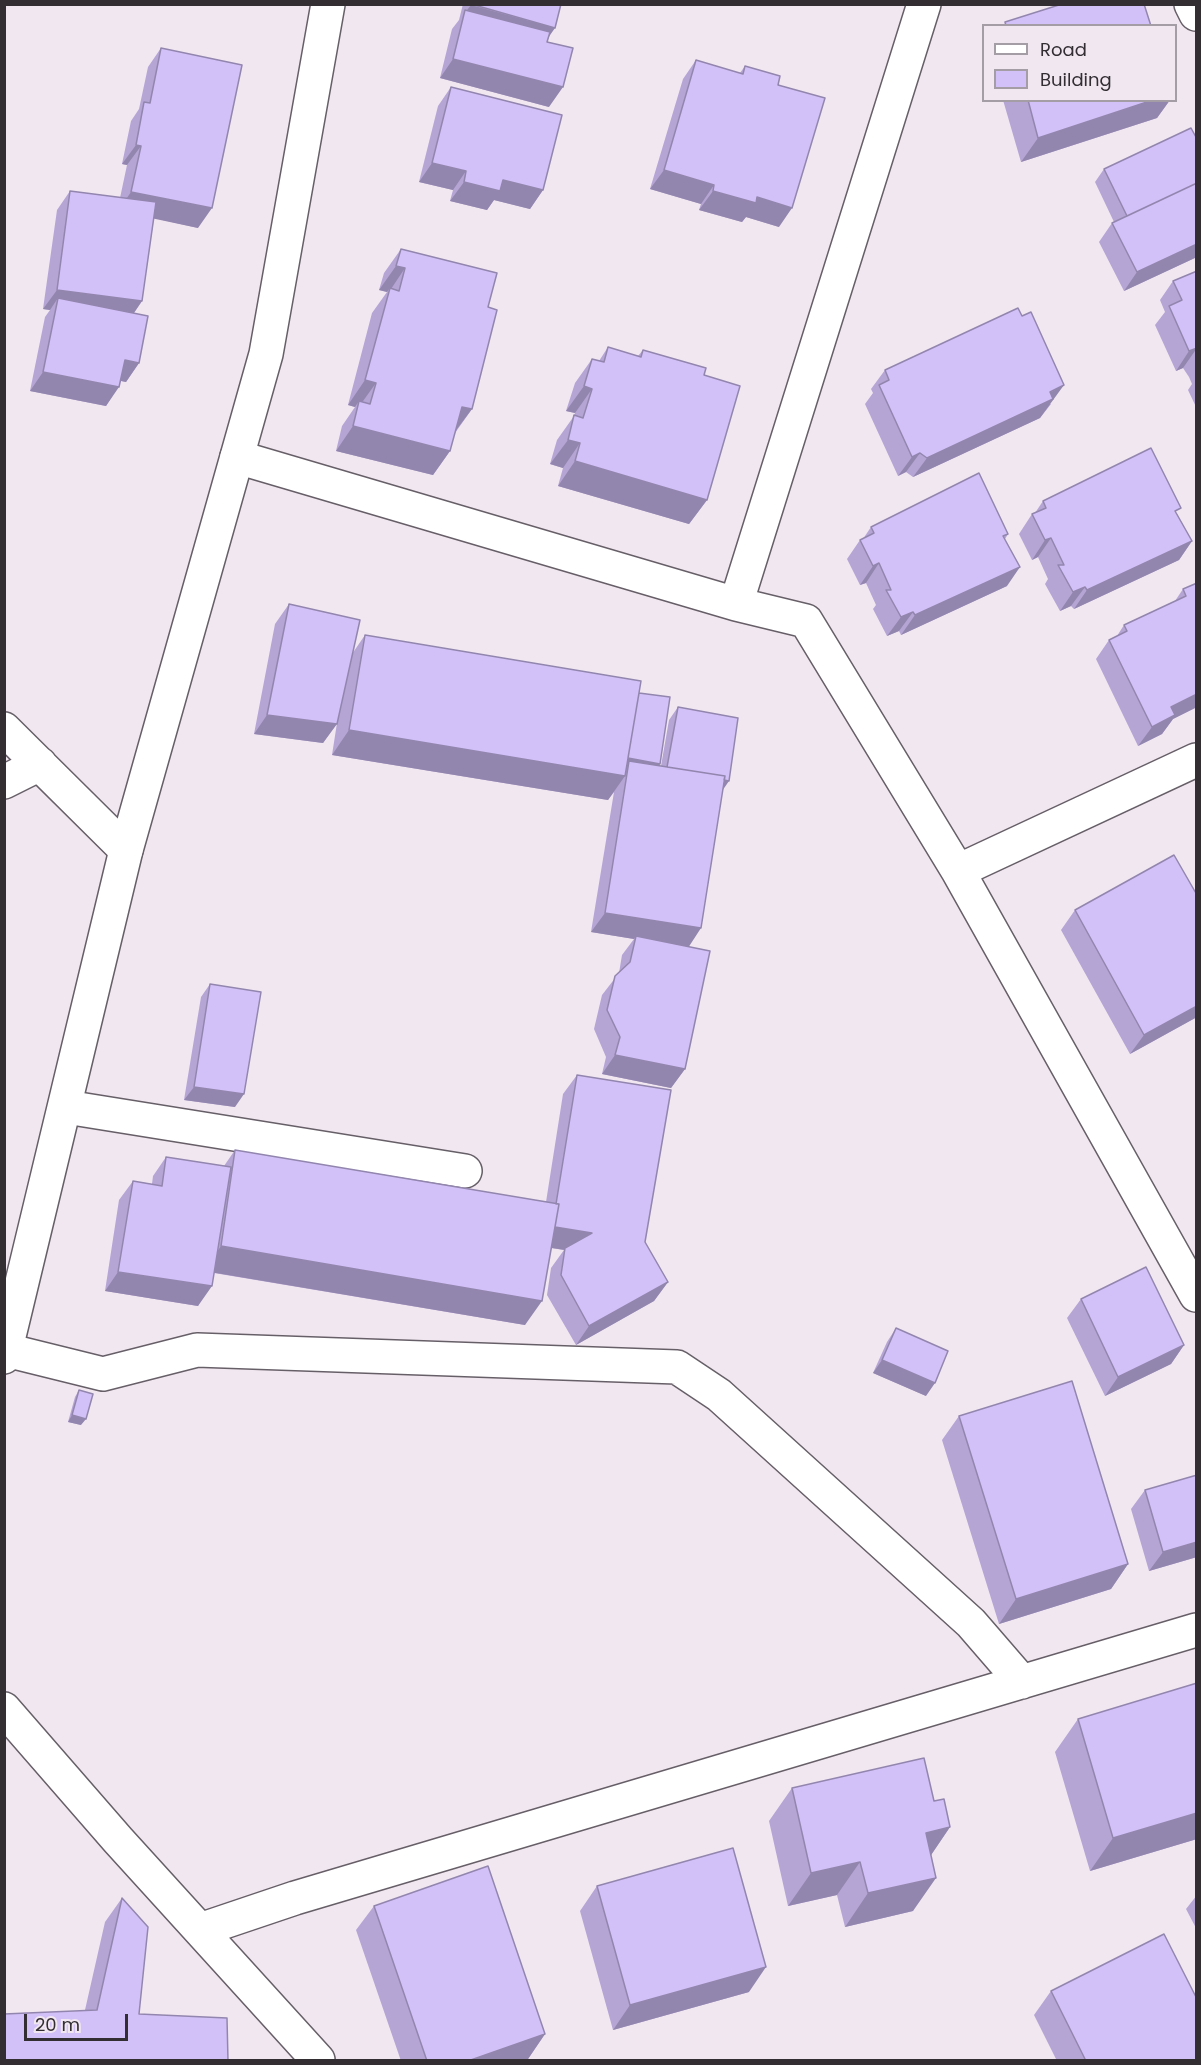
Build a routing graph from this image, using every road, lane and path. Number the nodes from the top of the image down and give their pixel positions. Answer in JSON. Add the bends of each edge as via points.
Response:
{"nodes":[{"id":1,"x":328,"y":4,"type":"edge"},
{"id":2,"x":924,"y":4,"type":"edge"},
{"id":3,"x":1191,"y":4,"type":"edge"},
{"id":4,"x":1197,"y":14,"type":"edge"},
{"id":5,"x":237,"y":457,"type":"junction"},
{"id":6,"x":736,"y":604,"type":"junction"},
{"id":7,"x":4,"y":729,"type":"edge"},
{"id":8,"x":1197,"y":760,"type":"edge"},
{"id":9,"x":40,"y":764,"type":"junction"},
{"id":10,"x":4,"y":782,"type":"edge"},
{"id":11,"x":126,"y":850,"type":"junction"},
{"id":12,"x":958,"y":871,"type":"junction"},
{"id":13,"x":66,"y":1107,"type":"junction"},
{"id":14,"x":465,"y":1171,"type":"dead end"},
{"id":15,"x":1197,"y":1295,"type":"edge"},
{"id":16,"x":5,"y":1354,"type":"edge"},
{"id":17,"x":1197,"y":1630,"type":"edge"},
{"id":18,"x":1022,"y":1682,"type":"junction"},
{"id":19,"x":4,"y":1709,"type":"edge"},
{"id":20,"x":200,"y":1930,"type":"junction"},
{"id":21,"x":318,"y":2061,"type":"edge"}],
"edges":[{"from":1,"to":5,"type":"street","via":[[266,354]]},
{"from":2,"to":6,"type":"street"},
{"from":3,"to":4,"type":"street"},
{"from":5,"to":6,"type":"street"},
{"from":5,"to":11,"type":"street"},
{"from":6,"to":12,"type":"street","via":[[806,621]]},
{"from":7,"to":9,"type":"street"},
{"from":8,"to":12,"type":"street"},
{"from":9,"to":10,"type":"street"},
{"from":9,"to":11,"type":"street"},
{"from":11,"to":13,"type":"street"},
{"from":12,"to":15,"type":"street"},
{"from":13,"to":14,"type":"street"},
{"from":13,"to":16,"type":"street"},
{"from":16,"to":18,"type":"street","via":[[103,1374],[197,1350],[677,1367],[719,1395],[971,1623]]},
{"from":17,"to":18,"type":"street"},
{"from":18,"to":20,"type":"street","via":[[307,1894]]},
{"from":19,"to":20,"type":"street"},
{"from":20,"to":21,"type":"street"}]}
